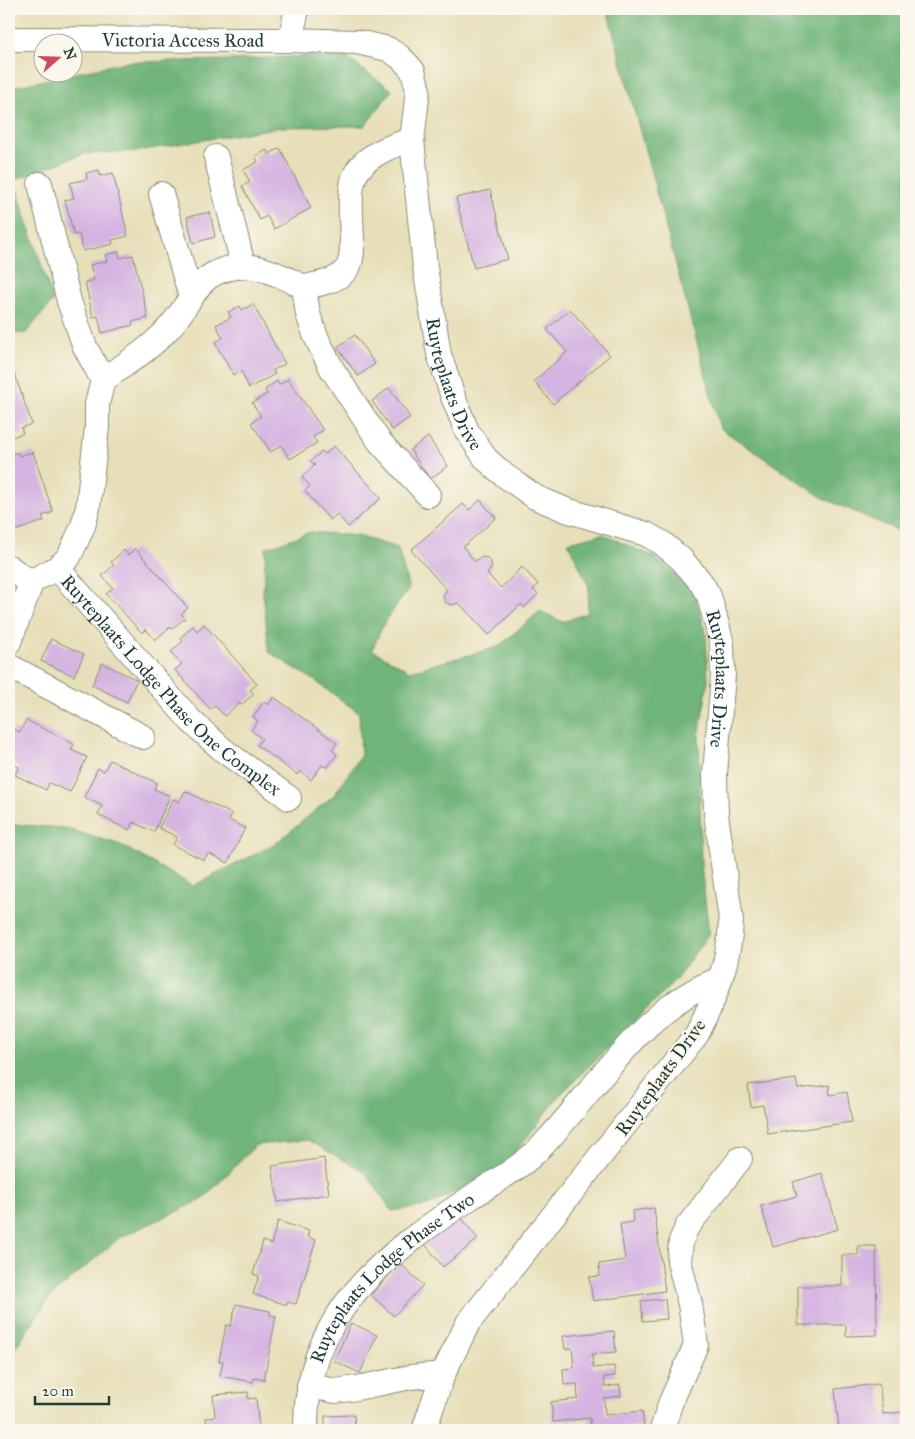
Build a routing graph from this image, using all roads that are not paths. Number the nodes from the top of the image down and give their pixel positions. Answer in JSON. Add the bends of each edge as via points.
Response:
{"nodes":[{"id":1,"x":297,"y":9,"type":"edge"},
{"id":2,"x":9,"y":39,"type":"edge"},
{"id":3,"x":290,"y":40,"type":"junction"},
{"id":4,"x":357,"y":42,"type":"joint"},
{"id":5,"x":412,"y":140,"type":"junction"},
{"id":6,"x":216,"y":157,"type":"dead end"},
{"id":7,"x":40,"y":184,"type":"dead end"},
{"id":8,"x":161,"y":194,"type":"dead end"},
{"id":9,"x":243,"y":265,"type":"junction"},
{"id":10,"x":304,"y":286,"type":"junction"},
{"id":11,"x":191,"y":297,"type":"junction"},
{"id":12,"x":103,"y":380,"type":"junction"},
{"id":13,"x":428,"y":495,"type":"dead end"},
{"id":14,"x":9,"y":567,"type":"edge"},
{"id":15,"x":57,"y":568,"type":"junction"},
{"id":16,"x":32,"y":581,"type":"junction"},
{"id":17,"x":9,"y":642,"type":"edge"},
{"id":18,"x":9,"y":666,"type":"edge"},
{"id":19,"x":142,"y":737,"type":"dead end"},
{"id":20,"x":289,"y":798,"type":"dead end"},
{"id":21,"x":720,"y":979,"type":"junction"},
{"id":22,"x":740,"y":1160,"type":"dead end"},
{"id":23,"x":443,"y":1374,"type":"junction"},
{"id":24,"x":309,"y":1386,"type":"junction"},
{"id":25,"x":306,"y":1430,"type":"edge"},
{"id":26,"x":424,"y":1430,"type":"edge"},
{"id":27,"x":662,"y":1430,"type":"edge"}],
"edges":[{"from":1,"to":3,"type":"street"},
{"from":2,"to":3,"type":"street","name":"Victoria Access Road"},
{"from":3,"to":4,"type":"street","name":"Victoria Access Road"},
{"from":4,"to":5,"type":"street","name":"Ruyteplaats Drive","via":[[388,49],[413,71],[418,90]]},
{"from":5,"to":10,"type":"street","via":[[392,145],[359,167],[352,185],[352,256],[348,269],[324,283]]},
{"from":5,"to":21,"type":"street","name":"Ruyteplaats Drive","via":[[425,267],[439,354],[467,431],[492,464],[536,497],[566,510],[646,534],[662,543],[681,559],[709,596],[722,644],[716,814],[731,920],[726,963]]},
{"from":6,"to":9,"type":"street"},
{"from":7,"to":12,"type":"street","via":[[69,301],[85,347]]},
{"from":8,"to":11,"type":"street"},
{"from":9,"to":10,"type":"street","via":[[265,269]]},
{"from":9,"to":11,"type":"street","via":[[214,273]]},
{"from":10,"to":13,"type":"street","via":[[308,314],[332,369],[379,441]]},
{"from":11,"to":12,"type":"street","via":[[166,332]]},
{"from":12,"to":15,"type":"street","name":"Ruyteplaats Lodge Phase One Complex","via":[[97,404],[84,526],[69,557]]},
{"from":14,"to":16,"type":"street","name":"Ruyteplaats Lodge Phase One Complex"},
{"from":15,"to":16,"type":"street","name":"Ruyteplaats Lodge Phase One Complex"},
{"from":15,"to":20,"type":"street","name":"Ruyteplaats Lodge Phase One Complex","via":[[191,720],[223,750]]},
{"from":16,"to":17,"type":"street","name":"Ruyteplaats Lodge Phase One Complex"},
{"from":18,"to":19,"type":"street"},
{"from":21,"to":23,"type":"street","name":"Ruyteplaats Drive","via":[[697,1034],[468,1323]]},
{"from":21,"to":24,"type":"street","name":"Ruyteplaats Lodge Phase Two","via":[[680,998],[622,1050],[537,1151],[424,1228],[367,1277],[323,1342]]},
{"from":22,"to":27,"type":"street","via":[[687,1227],[681,1241],[679,1261],[696,1345]]},
{"from":23,"to":24,"type":"street","name":"Ruyteplaats Lodge Phase Two","via":[[336,1391]]},
{"from":23,"to":26,"type":"street","name":"Ruyteplaats Drive"},
{"from":24,"to":25,"type":"street","name":"Ruyteplaats Lodge Phase Two"}]}
